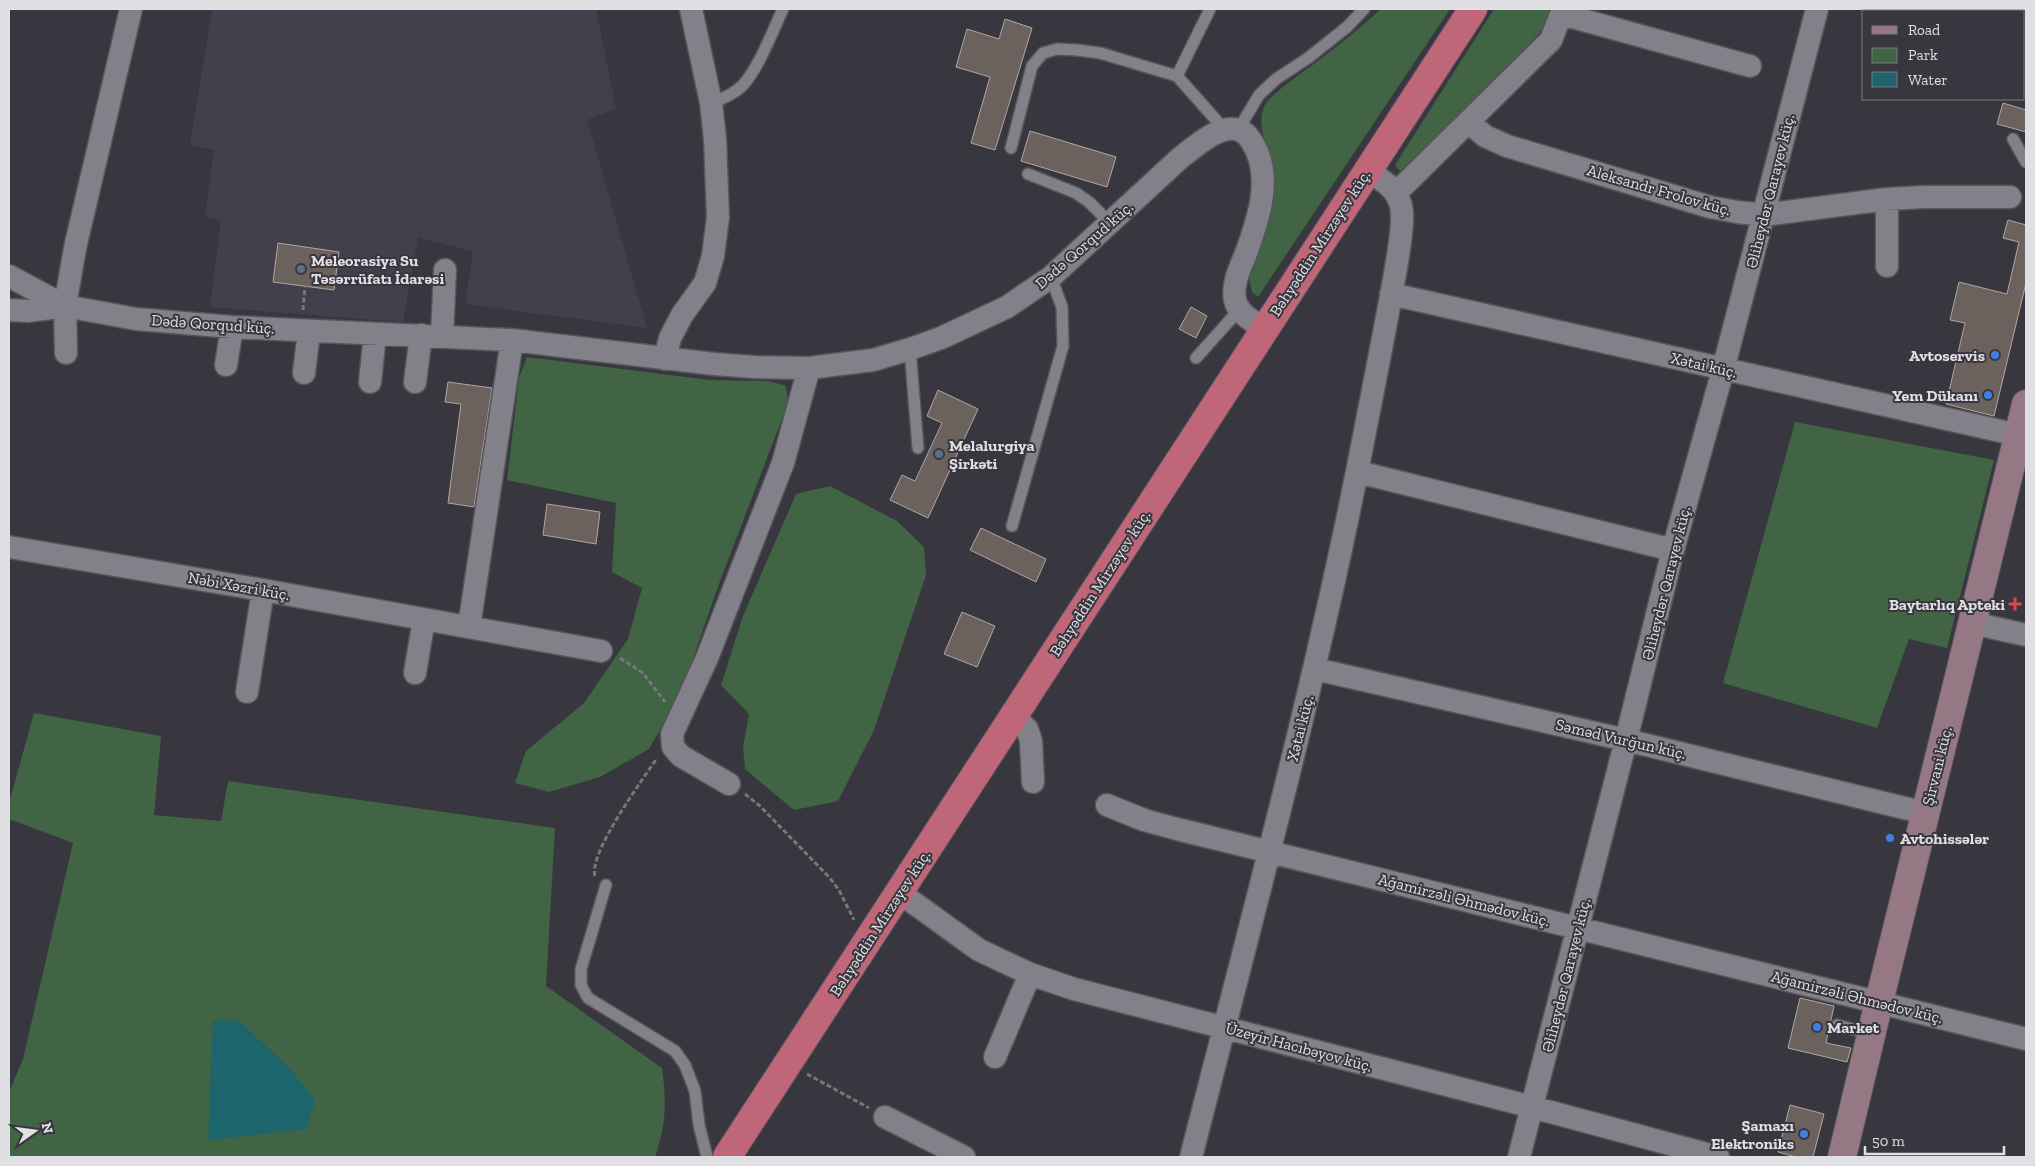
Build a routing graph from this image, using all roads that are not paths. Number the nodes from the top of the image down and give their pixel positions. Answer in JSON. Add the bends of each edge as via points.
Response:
{"nodes":[{"id":1,"x":131,"y":9,"type":"edge"},
{"id":2,"x":691,"y":9,"type":"edge"},
{"id":3,"x":783,"y":9,"type":"edge"},
{"id":4,"x":1210,"y":9,"type":"edge"},
{"id":5,"x":1364,"y":9,"type":"edge"},
{"id":6,"x":1473,"y":9,"type":"edge"},
{"id":7,"x":1817,"y":9,"type":"edge"},
{"id":8,"x":1562,"y":12,"type":"edge"},
{"id":9,"x":1750,"y":66,"type":"dead end"},
{"id":10,"x":1177,"y":76,"type":"junction"},
{"id":11,"x":711,"y":104,"type":"junction"},
{"id":12,"x":1468,"y":122,"type":"junction"},
{"id":13,"x":1231,"y":130,"type":"junction"},
{"id":14,"x":2013,"y":139,"type":"dead end"},
{"id":15,"x":1011,"y":148,"type":"dead end"},
{"id":16,"x":2026,"y":162,"type":"edge"},
{"id":17,"x":1368,"y":171,"type":"junction"},
{"id":18,"x":1028,"y":174,"type":"dead end"},
{"id":19,"x":1396,"y":193,"type":"junction"},
{"id":20,"x":2010,"y":197,"type":"dead end"},
{"id":21,"x":1887,"y":199,"type":"junction"},
{"id":22,"x":1764,"y":215,"type":"junction"},
{"id":23,"x":1110,"y":223,"type":"junction"},
{"id":24,"x":1887,"y":266,"type":"dead end"},
{"id":25,"x":445,"y":270,"type":"dead end"},
{"id":26,"x":9,"y":276,"type":"edge"},
{"id":27,"x":1051,"y":277,"type":"junction"},
{"id":28,"x":1391,"y":294,"type":"junction"},
{"id":29,"x":65,"y":306,"type":"junction"},
{"id":30,"x":9,"y":310,"type":"edge"},
{"id":31,"x":1239,"y":310,"type":"junction"},
{"id":32,"x":232,"y":327,"type":"junction"},
{"id":33,"x":1264,"y":329,"type":"junction"},
{"id":34,"x":308,"y":331,"type":"junction"},
{"id":35,"x":375,"y":334,"type":"junction"},
{"id":36,"x":432,"y":336,"type":"junction"},
{"id":37,"x":512,"y":340,"type":"junction"},
{"id":38,"x":910,"y":349,"type":"junction"},
{"id":39,"x":66,"y":353,"type":"dead end"},
{"id":40,"x":1196,"y":358,"type":"dead end"},
{"id":41,"x":665,"y":359,"type":"junction"},
{"id":42,"x":226,"y":365,"type":"dead end"},
{"id":43,"x":809,"y":368,"type":"junction"},
{"id":44,"x":1724,"y":370,"type":"junction"},
{"id":45,"x":304,"y":373,"type":"dead end"},
{"id":46,"x":370,"y":382,"type":"dead end"},
{"id":47,"x":415,"y":382,"type":"dead end"},
{"id":48,"x":2026,"y":404,"type":"edge"},
{"id":49,"x":2018,"y":435,"type":"junction"},
{"id":50,"x":918,"y":448,"type":"dead end"},
{"id":51,"x":1358,"y":472,"type":"junction"},
{"id":52,"x":1012,"y":526,"type":"dead end"},
{"id":53,"x":9,"y":547,"type":"edge"},
{"id":54,"x":1673,"y":550,"type":"junction"},
{"id":55,"x":263,"y":590,"type":"junction"},
{"id":56,"x":424,"y":619,"type":"junction"},
{"id":57,"x":1972,"y":623,"type":"junction"},
{"id":58,"x":469,"y":627,"type":"junction"},
{"id":59,"x":2026,"y":635,"type":"edge"},
{"id":60,"x":600,"y":650,"type":"road end"},
{"id":61,"x":1315,"y":669,"type":"junction"},
{"id":62,"x":415,"y":673,"type":"dead end"},
{"id":63,"x":248,"y":692,"type":"dead end"},
{"id":64,"x":1014,"y":717,"type":"junction"},
{"id":65,"x":1626,"y":740,"type":"junction"},
{"id":66,"x":1032,"y":782,"type":"dead end"},
{"id":67,"x":729,"y":784,"type":"road end"},
{"id":68,"x":1107,"y":805,"type":"dead end"},
{"id":69,"x":1926,"y":813,"type":"junction"},
{"id":70,"x":1269,"y":852,"type":"junction"},
{"id":71,"x":605,"y":888,"type":"road end"},
{"id":72,"x":900,"y":892,"type":"junction"},
{"id":73,"x":1577,"y":929,"type":"junction"},
{"id":74,"x":1030,"y":974,"type":"junction"},
{"id":75,"x":1879,"y":1002,"type":"junction"},
{"id":76,"x":1837,"y":1025,"type":"dead end"},
{"id":77,"x":1224,"y":1027,"type":"junction"},
{"id":78,"x":1871,"y":1034,"type":"junction"},
{"id":79,"x":2026,"y":1039,"type":"edge"},
{"id":80,"x":995,"y":1057,"type":"dead end"},
{"id":81,"x":1532,"y":1107,"type":"junction"},
{"id":82,"x":885,"y":1116,"type":"road end"},
{"id":83,"x":707,"y":1157,"type":"edge"},
{"id":84,"x":727,"y":1157,"type":"edge"},
{"id":85,"x":964,"y":1157,"type":"edge"},
{"id":86,"x":1192,"y":1157,"type":"edge"},
{"id":87,"x":1519,"y":1157,"type":"edge"},
{"id":88,"x":1718,"y":1157,"type":"edge"},
{"id":89,"x":1842,"y":1157,"type":"edge"}],
"edges":[{"from":1,"to":29,"type":"street","via":[[74,248]]},
{"from":2,"to":11,"type":"street"},
{"from":3,"to":11,"type":"lane","via":[[752,73],[729,96]]},
{"from":4,"to":10,"type":"lane"},
{"from":5,"to":13,"type":"lane","via":[[1308,58],[1276,78]]},
{"from":6,"to":17,"type":"highway","name":"Bəhyəddin Mirzəyev küç."},
{"from":7,"to":22,"type":"street","name":"Əliheydər Qarayev küç."},
{"from":8,"to":9,"type":"street"},
{"from":8,"to":12,"type":"street","via":[[1551,40]]},
{"from":10,"to":13,"type":"lane"},
{"from":10,"to":15,"type":"lane","via":[[1100,53],[1057,50],[1043,53],[1032,66]]},
{"from":11,"to":41,"type":"street","via":[[718,217],[713,256],[705,283],[670,338]]},
{"from":12,"to":19,"type":"street"},
{"from":12,"to":22,"type":"street","name":"Aleksandr Frolov küç.","via":[[1485,136],[1507,146],[1710,207]]},
{"from":13,"to":23,"type":"street","name":"Dədə Qorqud küç.","via":[[1201,142]]},
{"from":13,"to":31,"type":"street","via":[[1247,135],[1255,146],[1263,180],[1261,205],[1236,279],[1235,299]]},
{"from":14,"to":16,"type":"lane"},
{"from":17,"to":19,"type":"street"},
{"from":17,"to":33,"type":"highway","name":"Bəhyəddin Mirzəyev küç."},
{"from":18,"to":23,"type":"lane","via":[[1076,193]]},
{"from":19,"to":28,"type":"street","name":"Xətai küç.","via":[[1400,201],[1402,228]]},
{"from":20,"to":21,"type":"street","name":"Aleksandr Frolov küç."},
{"from":21,"to":22,"type":"street","name":"Aleksandr Frolov küç."},
{"from":21,"to":24,"type":"street"},
{"from":22,"to":44,"type":"street","name":"Əliheydər Qarayev küç."},
{"from":23,"to":27,"type":"street","name":"Dədə Qorqud küç."},
{"from":25,"to":36,"type":"street"},
{"from":26,"to":29,"type":"street"},
{"from":27,"to":38,"type":"street","name":"Dədə Qorqud küç.","via":[[1007,307]]},
{"from":27,"to":52,"type":"lane","via":[[1062,307],[1063,346]]},
{"from":28,"to":44,"type":"street","name":"Xətai küç."},
{"from":28,"to":51,"type":"street","name":"Xətai küç."},
{"from":29,"to":30,"type":"street"},
{"from":29,"to":32,"type":"street","name":"Dədə Qorqud küç.","via":[[136,319]]},
{"from":29,"to":39,"type":"street"},
{"from":31,"to":33,"type":"street"},
{"from":31,"to":40,"type":"lane"},
{"from":32,"to":34,"type":"street","name":"Dədə Qorqud küç."},
{"from":32,"to":42,"type":"street"},
{"from":33,"to":64,"type":"highway","name":"Bəhyəddin Mirzəyev küç."},
{"from":34,"to":35,"type":"street","name":"Dədə Qorqud küç."},
{"from":34,"to":45,"type":"street"},
{"from":35,"to":36,"type":"street","name":"Dədə Qorqud küç."},
{"from":35,"to":46,"type":"street"},
{"from":36,"to":37,"type":"street","name":"Dədə Qorqud küç."},
{"from":36,"to":47,"type":"street"},
{"from":37,"to":41,"type":"street","name":"Dədə Qorqud küç."},
{"from":37,"to":58,"type":"street"},
{"from":38,"to":43,"type":"street","name":"Dədə Qorqud küç.","via":[[873,360]]},
{"from":38,"to":50,"type":"lane"},
{"from":41,"to":43,"type":"street","name":"Dədə Qorqud küç."},
{"from":43,"to":67,"type":"street","via":[[783,464],[708,658],[672,734],[673,747],[681,756]]},
{"from":44,"to":49,"type":"street","name":"Xətai küç."},
{"from":44,"to":54,"type":"street","name":"Əliheydər Qarayev küç."},
{"from":48,"to":49,"type":"main road","name":"Şirvani küç."},
{"from":49,"to":57,"type":"main road","name":"Şirvani küç."},
{"from":51,"to":54,"type":"street"},
{"from":51,"to":61,"type":"street","name":"Xətai küç."},
{"from":53,"to":55,"type":"street","name":"Nəbi Xəzri küç."},
{"from":54,"to":65,"type":"street","name":"Əliheydər Qarayev küç."},
{"from":55,"to":56,"type":"street","name":"Nəbi Xəzri küç."},
{"from":55,"to":63,"type":"street"},
{"from":56,"to":58,"type":"street","name":"Nəbi Xəzri küç."},
{"from":56,"to":62,"type":"street"},
{"from":57,"to":59,"type":"street"},
{"from":57,"to":69,"type":"main road","name":"Şirvani küç."},
{"from":58,"to":60,"type":"street","name":"Nəbi Xəzri küç."},
{"from":61,"to":65,"type":"street","name":"Səməd Vurğun küç."},
{"from":61,"to":70,"type":"street","name":"Xətai küç."},
{"from":64,"to":66,"type":"street","via":[[1027,729],[1031,741]]},
{"from":64,"to":72,"type":"highway","name":"Bəhyəddin Mirzəyev küç."},
{"from":65,"to":69,"type":"street","name":"Səməd Vurğun küç."},
{"from":65,"to":73,"type":"street","name":"Əliheydər Qarayev küç."},
{"from":68,"to":70,"type":"street","name":"Ağamirzəli Əhmədov küç.","via":[[1168,827]]},
{"from":69,"to":75,"type":"main road","name":"Şirvani küç."},
{"from":70,"to":73,"type":"street","name":"Ağamirzəli Əhmədov küç."},
{"from":70,"to":77,"type":"street","name":"Xətai küç."},
{"from":71,"to":83,"type":"lane","via":[[581,969],[581,985],[588,998],[675,1051],[686,1065],[695,1091]]},
{"from":72,"to":74,"type":"street","name":"Üzeyir Hacıbəyov küç.","via":[[979,950]]},
{"from":72,"to":84,"type":"highway","name":"Bəhyəddin Mirzəyev küç."},
{"from":73,"to":75,"type":"street","name":"Ağamirzəli Əhmədov küç."},
{"from":73,"to":81,"type":"street","name":"Əliheydər Qarayev küç."},
{"from":74,"to":77,"type":"street","name":"Üzeyir Hacıbəyov küç.","via":[[1074,989]]},
{"from":74,"to":80,"type":"street"},
{"from":75,"to":78,"type":"main road","name":"Şirvani küç."},
{"from":75,"to":79,"type":"street","name":"Ağamirzəli Əhmədov küç."},
{"from":76,"to":78,"type":"lane"},
{"from":77,"to":81,"type":"street","name":"Üzeyir Hacıbəyov küç."},
{"from":77,"to":86,"type":"street","name":"Xətai küç."},
{"from":78,"to":89,"type":"main road","name":"Şirvani küç."},
{"from":81,"to":87,"type":"street","name":"Əliheydər Qarayev küç."},
{"from":81,"to":88,"type":"street","name":"Üzeyir Hacıbəyov küç."},
{"from":82,"to":85,"type":"street"}]}
